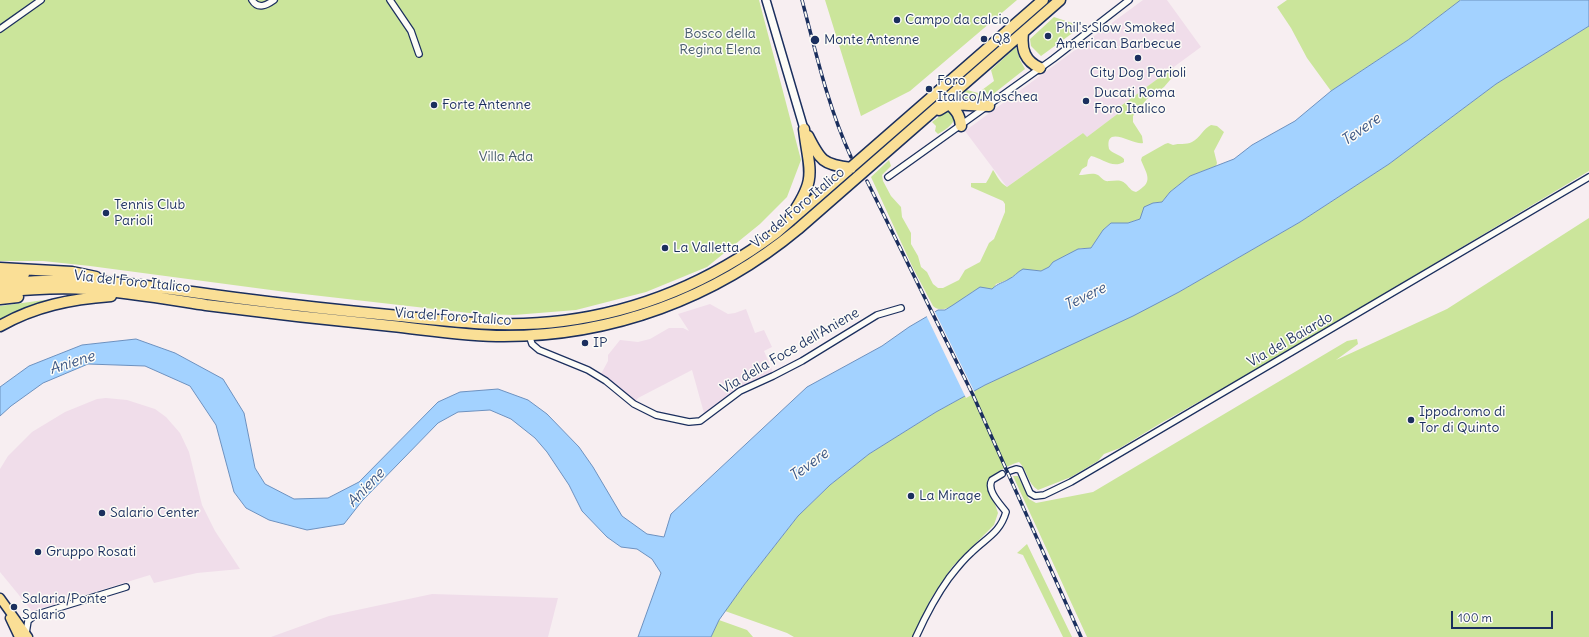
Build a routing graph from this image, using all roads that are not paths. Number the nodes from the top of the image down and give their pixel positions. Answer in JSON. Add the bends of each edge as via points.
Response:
{"nodes":[{"id":1,"x":41,"y":0,"type":"edge"},
{"id":2,"x":252,"y":0,"type":"edge"},
{"id":3,"x":274,"y":0,"type":"edge"},
{"id":4,"x":390,"y":0,"type":"edge"},
{"id":5,"x":766,"y":0,"type":"edge"},
{"id":6,"x":1043,"y":0,"type":"edge"},
{"id":7,"x":1060,"y":0,"type":"edge"},
{"id":8,"x":1129,"y":0,"type":"edge"},
{"id":9,"x":0,"y":28,"type":"edge"},
{"id":10,"x":1023,"y":33,"type":"junction"},
{"id":11,"x":420,"y":54,"type":"dead end"},
{"id":12,"x":1040,"y":68,"type":"junction"},
{"id":13,"x":949,"y":104,"type":"junction"},
{"id":14,"x":989,"y":106,"type":"junction"},
{"id":15,"x":918,"y":124,"type":"junction"},
{"id":16,"x":961,"y":126,"type":"junction"},
{"id":17,"x":804,"y":129,"type":"junction"},
{"id":18,"x":850,"y":168,"type":"junction"},
{"id":19,"x":1589,"y":177,"type":"edge"},
{"id":20,"x":888,"y":178,"type":"dead end"},
{"id":21,"x":783,"y":227,"type":"junction"},
{"id":22,"x":0,"y":268,"type":"edge"},
{"id":23,"x":62,"y":271,"type":"junction"},
{"id":24,"x":0,"y":276,"type":"edge"},
{"id":25,"x":119,"y":283,"type":"junction"},
{"id":26,"x":0,"y":284,"type":"edge"},
{"id":27,"x":74,"y":289,"type":"junction"},
{"id":28,"x":0,"y":292,"type":"edge"},
{"id":29,"x":132,"y":294,"type":"junction"},
{"id":30,"x":0,"y":299,"type":"edge"},
{"id":31,"x":901,"y":308,"type":"dead end"},
{"id":32,"x":0,"y":326,"type":"edge"},
{"id":33,"x":530,"y":335,"type":"junction"},
{"id":34,"x":1010,"y":471,"type":"dead end"},
{"id":35,"x":1002,"y":474,"type":"dead end"},
{"id":36,"x":126,"y":587,"type":"dead end"},
{"id":37,"x":2,"y":602,"type":"edge"},
{"id":38,"x":24,"y":636,"type":"edge"},
{"id":39,"x":916,"y":637,"type":"edge"}],
"edges":[{"from":1,"to":9,"type":"street"},
{"from":2,"to":3,"type":"street","via":[[261,6]]},
{"from":4,"to":11,"type":"street","via":[[411,31]]},
{"from":5,"to":17,"type":"street"},
{"from":6,"to":18,"type":"highway","name":"Via del Foro Italico"},
{"from":7,"to":10,"type":"highway","name":"Via del Foro Italico"},
{"from":8,"to":12,"type":"street"},
{"from":10,"to":12,"type":"highway","via":[[1022,41],[1027,58]]},
{"from":10,"to":15,"type":"highway","name":"Via del Foro Italico"},
{"from":12,"to":14,"type":"street"},
{"from":13,"to":14,"type":"highway"},
{"from":13,"to":15,"type":"highway"},
{"from":13,"to":16,"type":"highway","via":[[960,116]]},
{"from":14,"to":16,"type":"street"},
{"from":15,"to":33,"type":"highway","name":"Via del Foro Italico","via":[[787,238],[758,260],[712,287],[629,319],[565,332]]},
{"from":16,"to":20,"type":"street"},
{"from":17,"to":18,"type":"highway","via":[[816,152],[824,161],[834,166]]},
{"from":17,"to":21,"type":"highway","via":[[810,165],[809,182],[800,202]]},
{"from":18,"to":21,"type":"highway","name":"Via del Foro Italico"},
{"from":19,"to":34,"type":"street","name":"Via del Baiardo","via":[[1071,482],[1044,495],[1035,496],[1030,493],[1020,470]]},
{"from":21,"to":25,"type":"highway","name":"Via del Foro Italico","via":[[757,247],[714,273],[658,298],[612,312],[547,323],[509,325],[447,321]]},
{"from":22,"to":23,"type":"highway"},
{"from":23,"to":24,"type":"highway"},
{"from":23,"to":25,"type":"highway"},
{"from":25,"to":26,"type":"highway","name":"Via del Foro Italico","via":[[57,280]]},
{"from":27,"to":28,"type":"highway","name":"Via del Foro Italico"},
{"from":27,"to":29,"type":"highway","name":"Via del Foro Italico"},
{"from":27,"to":30,"type":"highway"},
{"from":29,"to":32,"type":"highway","via":[[86,298],[44,307]]},
{"from":29,"to":33,"type":"highway","name":"Via del Foro Italico","via":[[257,312],[475,335]]},
{"from":31,"to":33,"type":"street","name":"Via della Foce dell'Aniene","via":[[878,315],[802,361],[740,391],[700,421],[689,422],[656,415],[634,404],[588,370],[537,349],[532,344]]},
{"from":35,"to":39,"type":"street","via":[[992,480],[990,485],[1006,512],[1003,522],[949,579],[929,610]]},
{"from":36,"to":38,"type":"street","via":[[35,615],[28,620]]},
{"from":37,"to":38,"type":"main road"}]}
